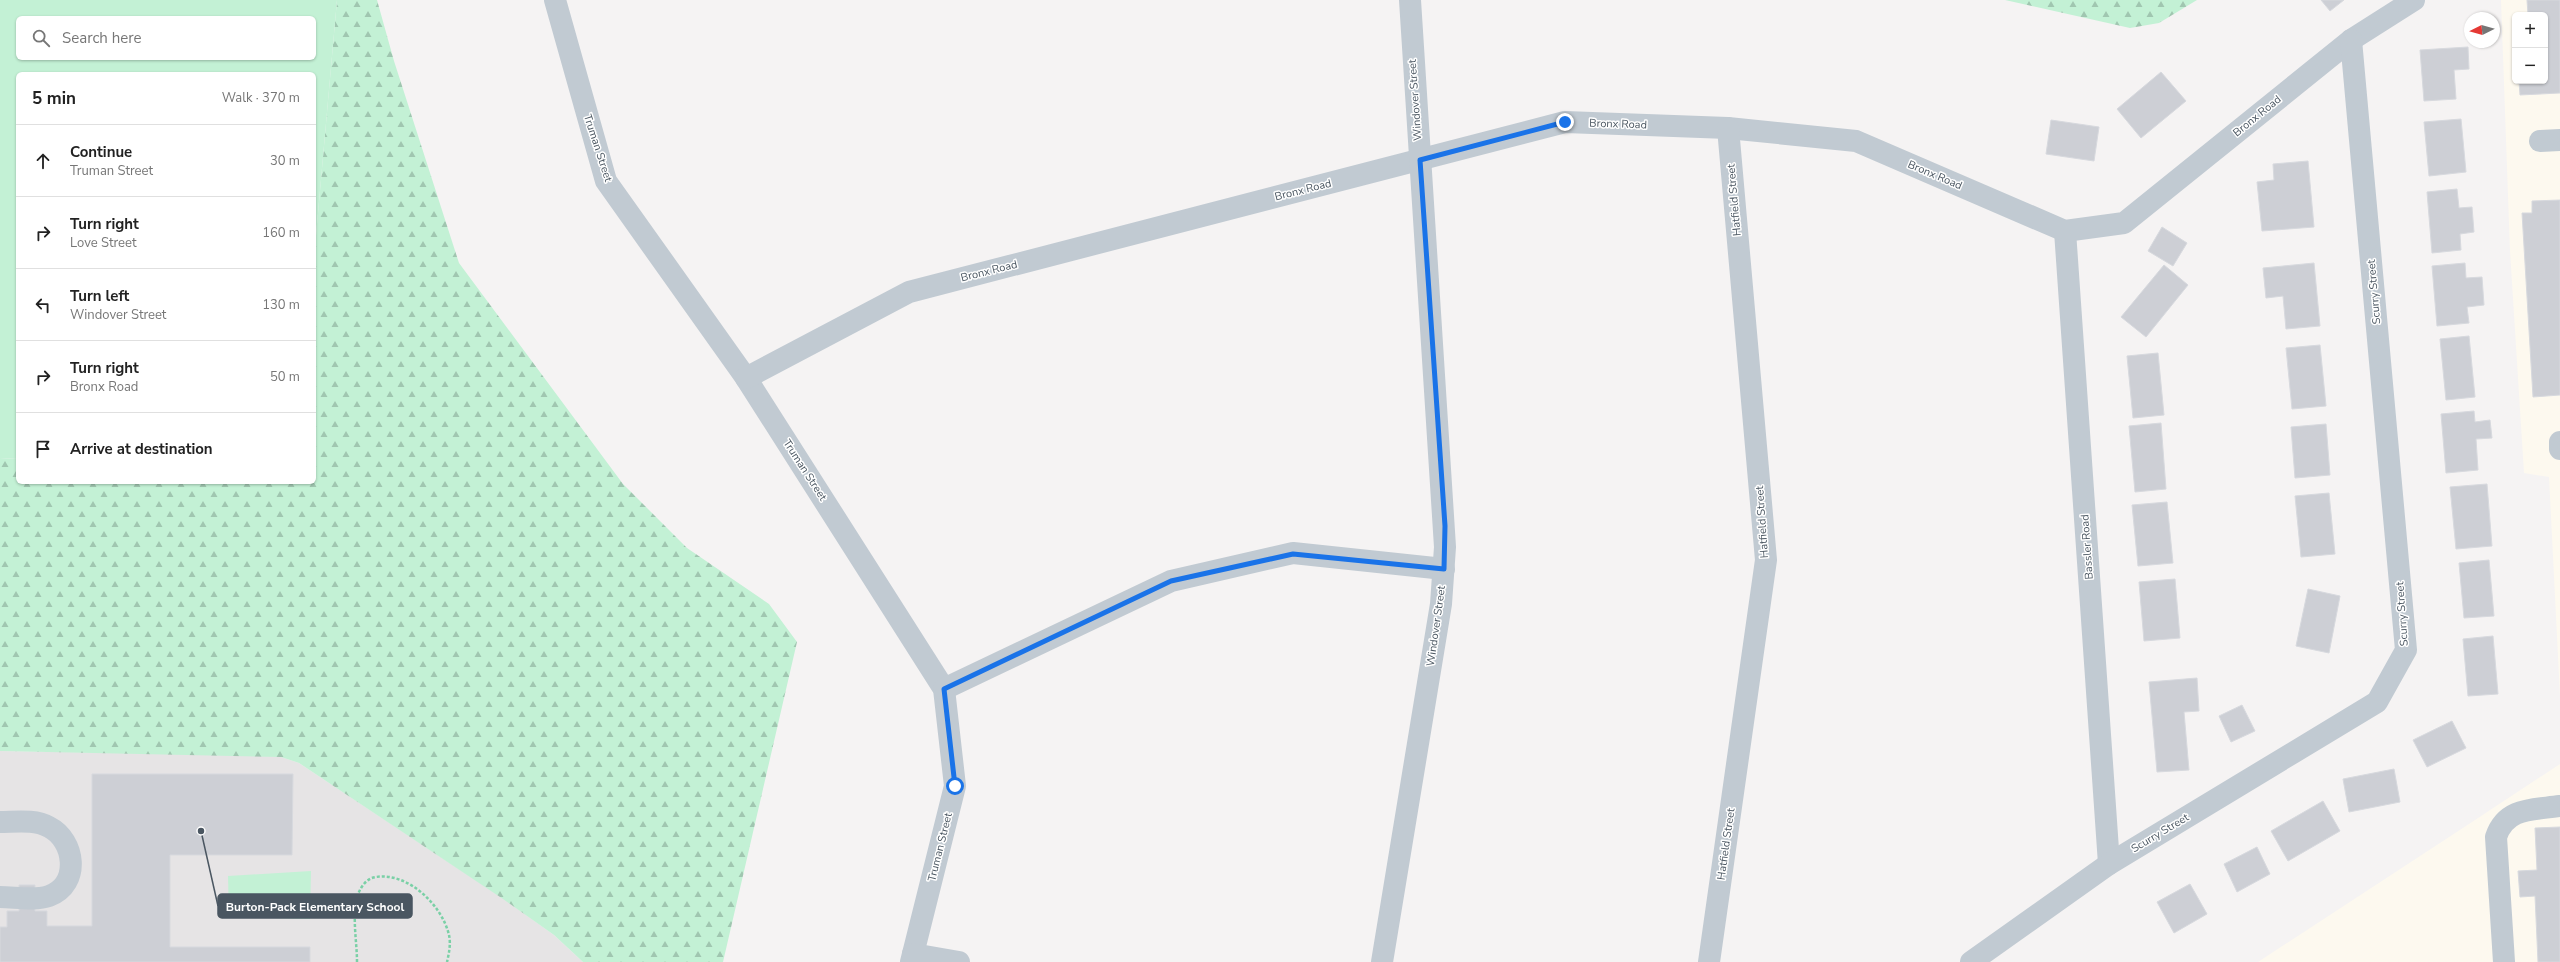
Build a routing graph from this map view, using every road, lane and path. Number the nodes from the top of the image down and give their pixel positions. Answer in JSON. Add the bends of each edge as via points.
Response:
{"nodes":[{"id":1,"x":554,"y":0,"type":"edge"},
{"id":2,"x":1410,"y":0,"type":"edge"},
{"id":3,"x":2414,"y":0,"type":"edge"},
{"id":4,"x":2351,"y":40,"type":"junction"},
{"id":5,"x":1728,"y":128,"type":"junction"},
{"id":6,"x":1420,"y":160,"type":"junction"},
{"id":7,"x":2065,"y":231,"type":"junction"},
{"id":8,"x":746,"y":378,"type":"junction"},
{"id":9,"x":2560,"y":442,"type":"edge"},
{"id":10,"x":2560,"y":449,"type":"edge"},
{"id":11,"x":1444,"y":569,"type":"junction"},
{"id":12,"x":944,"y":689,"type":"junction"},
{"id":13,"x":2560,"y":806,"type":"edge"},
{"id":14,"x":0,"y":822,"type":"edge"},
{"id":15,"x":2109,"y":864,"type":"junction"},
{"id":16,"x":0,"y":897,"type":"edge"},
{"id":17,"x":912,"y":958,"type":"edge"},
{"id":18,"x":358,"y":962,"type":"edge"},
{"id":19,"x":447,"y":962,"type":"edge"},
{"id":20,"x":959,"y":962,"type":"edge"},
{"id":21,"x":1382,"y":962,"type":"edge"},
{"id":22,"x":1709,"y":962,"type":"edge"},
{"id":23,"x":1971,"y":962,"type":"edge"},
{"id":24,"x":2504,"y":962,"type":"edge"}],
"edges":[{"from":1,"to":8,"type":"street","name":"Truman Street","via":[[606,181]]},
{"from":2,"to":6,"type":"street","name":"Windover Street"},
{"from":3,"to":4,"type":"street","name":"Bronx Road"},
{"from":4,"to":7,"type":"street","name":"Bronx Road","via":[[2124,223]]},
{"from":4,"to":15,"type":"street","name":"Scurry Street","via":[[2406,650],[2377,702]]},
{"from":5,"to":6,"type":"street","name":"Bronx Road","via":[[1565,122]]},
{"from":5,"to":7,"type":"street","name":"Bronx Road","via":[[1856,141]]},
{"from":5,"to":22,"type":"street","name":"Hatfield Street","via":[[1766,560]]},
{"from":6,"to":8,"type":"street","name":"Bronx Road","via":[[909,292]]},
{"from":6,"to":11,"type":"street","name":"Windover Street","via":[[1445,526]]},
{"from":7,"to":15,"type":"street","name":"Bassler Road"},
{"from":8,"to":12,"type":"street","name":"Truman Street"},
{"from":9,"to":10,"type":"street"},
{"from":11,"to":12,"type":"street","via":[[1293,554],[1171,581]]},
{"from":11,"to":21,"type":"street","name":"Windover Street","via":[[1441,604]]},
{"from":12,"to":17,"type":"street","name":"Truman Street","via":[[955,786]]},
{"from":13,"to":24,"type":"street","via":[[2509,816],[2500,826],[2496,837]]},
{"from":14,"to":16,"type":"street","via":[[33,822],[48,826],[62,836],[70,853],[71,863],[67,880],[49,896]]},
{"from":15,"to":23,"type":"street","name":"Scurry Street"},
{"from":17,"to":20,"type":"street"},
{"from":18,"to":19,"type":"path","via":[[357,897],[364,884],[372,877],[385,875],[412,885],[440,915],[449,934]]}]}
